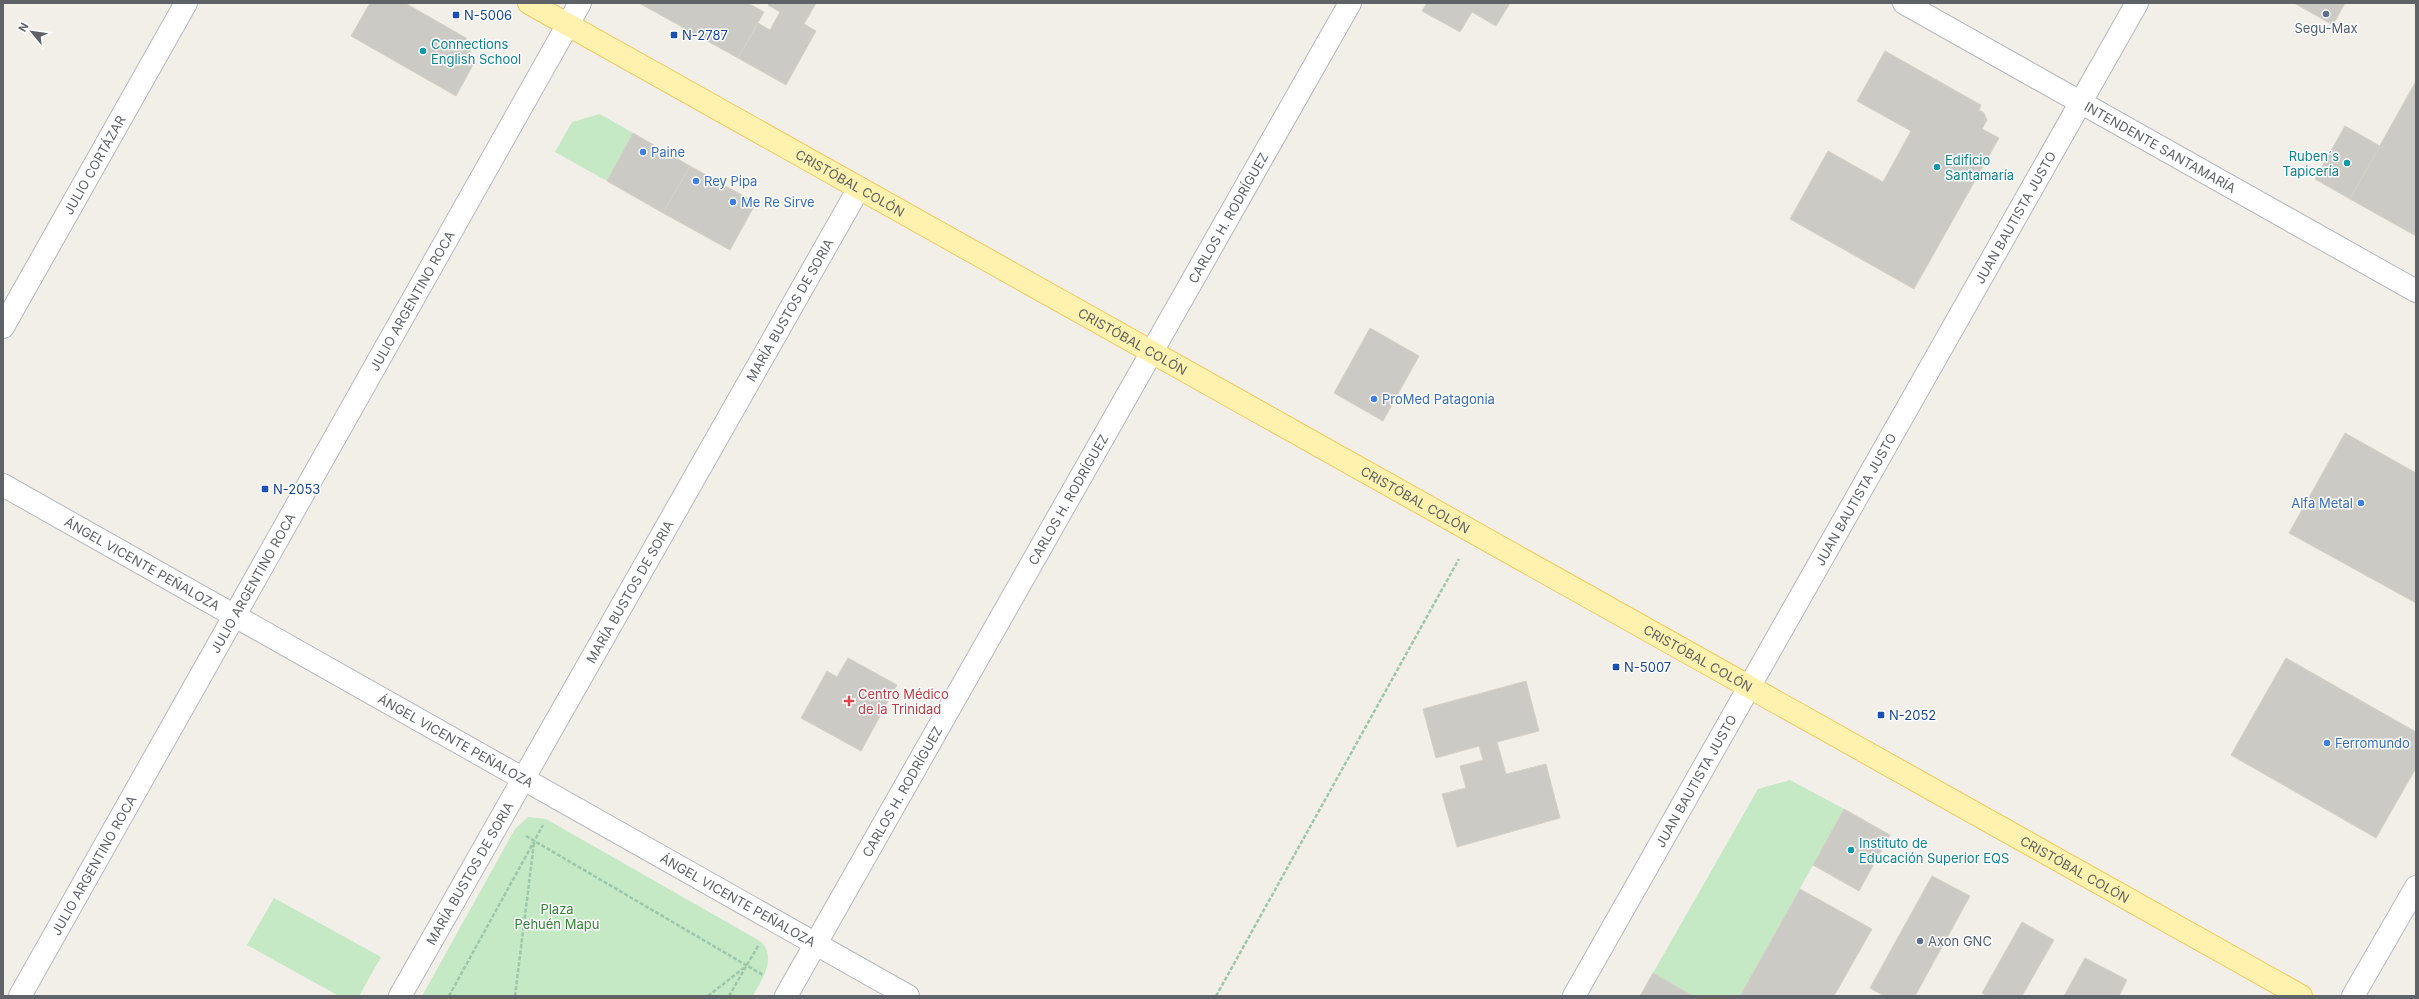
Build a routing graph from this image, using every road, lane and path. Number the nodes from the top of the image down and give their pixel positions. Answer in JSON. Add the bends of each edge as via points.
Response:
{"nodes":[{"id":1,"x":186,"y":3,"type":"edge"},
{"id":2,"x":529,"y":3,"type":"edge"},
{"id":3,"x":580,"y":3,"type":"edge"},
{"id":4,"x":1350,"y":3,"type":"edge"},
{"id":5,"x":1904,"y":3,"type":"edge"},
{"id":6,"x":2137,"y":3,"type":"edge"},
{"id":7,"x":568,"y":25,"type":"junction"},
{"id":8,"x":2080,"y":103,"type":"junction"},
{"id":9,"x":859,"y":188,"type":"junction"},
{"id":10,"x":2416,"y":291,"type":"edge"},
{"id":11,"x":3,"y":327,"type":"edge"},
{"id":12,"x":1152,"y":352,"type":"junction"},
{"id":13,"x":3,"y":486,"type":"edge"},
{"id":14,"x":1474,"y":532,"type":"junction"},
{"id":15,"x":234,"y":616,"type":"junction"},
{"id":16,"x":1750,"y":687,"type":"junction"},
{"id":17,"x":523,"y":779,"type":"junction"},
{"id":18,"x":546,"y":820,"type":"dead end"},
{"id":19,"x":522,"y":833,"type":"dead end"},
{"id":20,"x":534,"y":841,"type":"junction"},
{"id":21,"x":2416,"y":887,"type":"edge"},
{"id":22,"x":760,"y":941,"type":"dead end"},
{"id":23,"x":816,"y":944,"type":"junction"},
{"id":24,"x":747,"y":966,"type":"junction"},
{"id":25,"x":764,"y":976,"type":"dead end"},
{"id":26,"x":20,"y":996,"type":"edge"},
{"id":27,"x":400,"y":996,"type":"edge"},
{"id":28,"x":449,"y":996,"type":"edge"},
{"id":29,"x":515,"y":996,"type":"edge"},
{"id":30,"x":708,"y":996,"type":"edge"},
{"id":31,"x":729,"y":996,"type":"edge"},
{"id":32,"x":786,"y":996,"type":"edge"},
{"id":33,"x":908,"y":996,"type":"edge"},
{"id":34,"x":1216,"y":996,"type":"edge"},
{"id":35,"x":1574,"y":996,"type":"edge"},
{"id":36,"x":2301,"y":996,"type":"edge"},
{"id":37,"x":2353,"y":996,"type":"edge"}],
"edges":[{"from":1,"to":11,"type":"street","name":"JULIO CORTÁZAR"},
{"from":2,"to":7,"type":"main road","name":"CRISTÓBAL COLÓN"},
{"from":3,"to":7,"type":"street","name":"JULIO ARGENTINO ROCA"},
{"from":4,"to":12,"type":"street","name":"CARLOS H. RODRÍGUEZ"},
{"from":5,"to":8,"type":"street","name":"INTENDENTE SANTAMARÍA"},
{"from":6,"to":8,"type":"street","name":"JUAN BAUTISTA JUSTO"},
{"from":7,"to":9,"type":"main road","name":"CRISTÓBAL COLÓN"},
{"from":7,"to":15,"type":"street","name":"JULIO ARGENTINO ROCA"},
{"from":8,"to":10,"type":"street","name":"INTENDENTE SANTAMARÍA"},
{"from":8,"to":16,"type":"street","name":"JUAN BAUTISTA JUSTO"},
{"from":9,"to":12,"type":"main road","name":"CRISTÓBAL COLÓN"},
{"from":9,"to":17,"type":"street","name":"MARÍA BUSTOS DE SORIA"},
{"from":12,"to":14,"type":"main road","name":"CRISTÓBAL COLÓN"},
{"from":12,"to":23,"type":"street","name":"CARLOS H. RODRÍGUEZ"},
{"from":13,"to":15,"type":"street","name":"ÁNGEL VICENTE PEÑALOZA"},
{"from":14,"to":16,"type":"main road","name":"CRISTÓBAL COLÓN"},
{"from":14,"to":34,"type":"path"},
{"from":15,"to":17,"type":"street","name":"ÁNGEL VICENTE PEÑALOZA"},
{"from":15,"to":26,"type":"street","name":"JULIO ARGENTINO ROCA"},
{"from":16,"to":35,"type":"street","name":"JUAN BAUTISTA JUSTO"},
{"from":16,"to":36,"type":"main road","name":"CRISTÓBAL COLÓN"},
{"from":17,"to":23,"type":"street","name":"ÁNGEL VICENTE PEÑALOZA"},
{"from":17,"to":27,"type":"street","name":"MARÍA BUSTOS DE SORIA"},
{"from":18,"to":20,"type":"path"},
{"from":19,"to":20,"type":"path"},
{"from":20,"to":24,"type":"path"},
{"from":20,"to":28,"type":"path"},
{"from":20,"to":29,"type":"path"},
{"from":21,"to":37,"type":"street"},
{"from":22,"to":24,"type":"path"},
{"from":23,"to":32,"type":"street","name":"CARLOS H. RODRÍGUEZ"},
{"from":23,"to":33,"type":"street","name":"ÁNGEL VICENTE PEÑALOZA"},
{"from":24,"to":25,"type":"path"},
{"from":24,"to":30,"type":"path"},
{"from":24,"to":31,"type":"path"}]}
